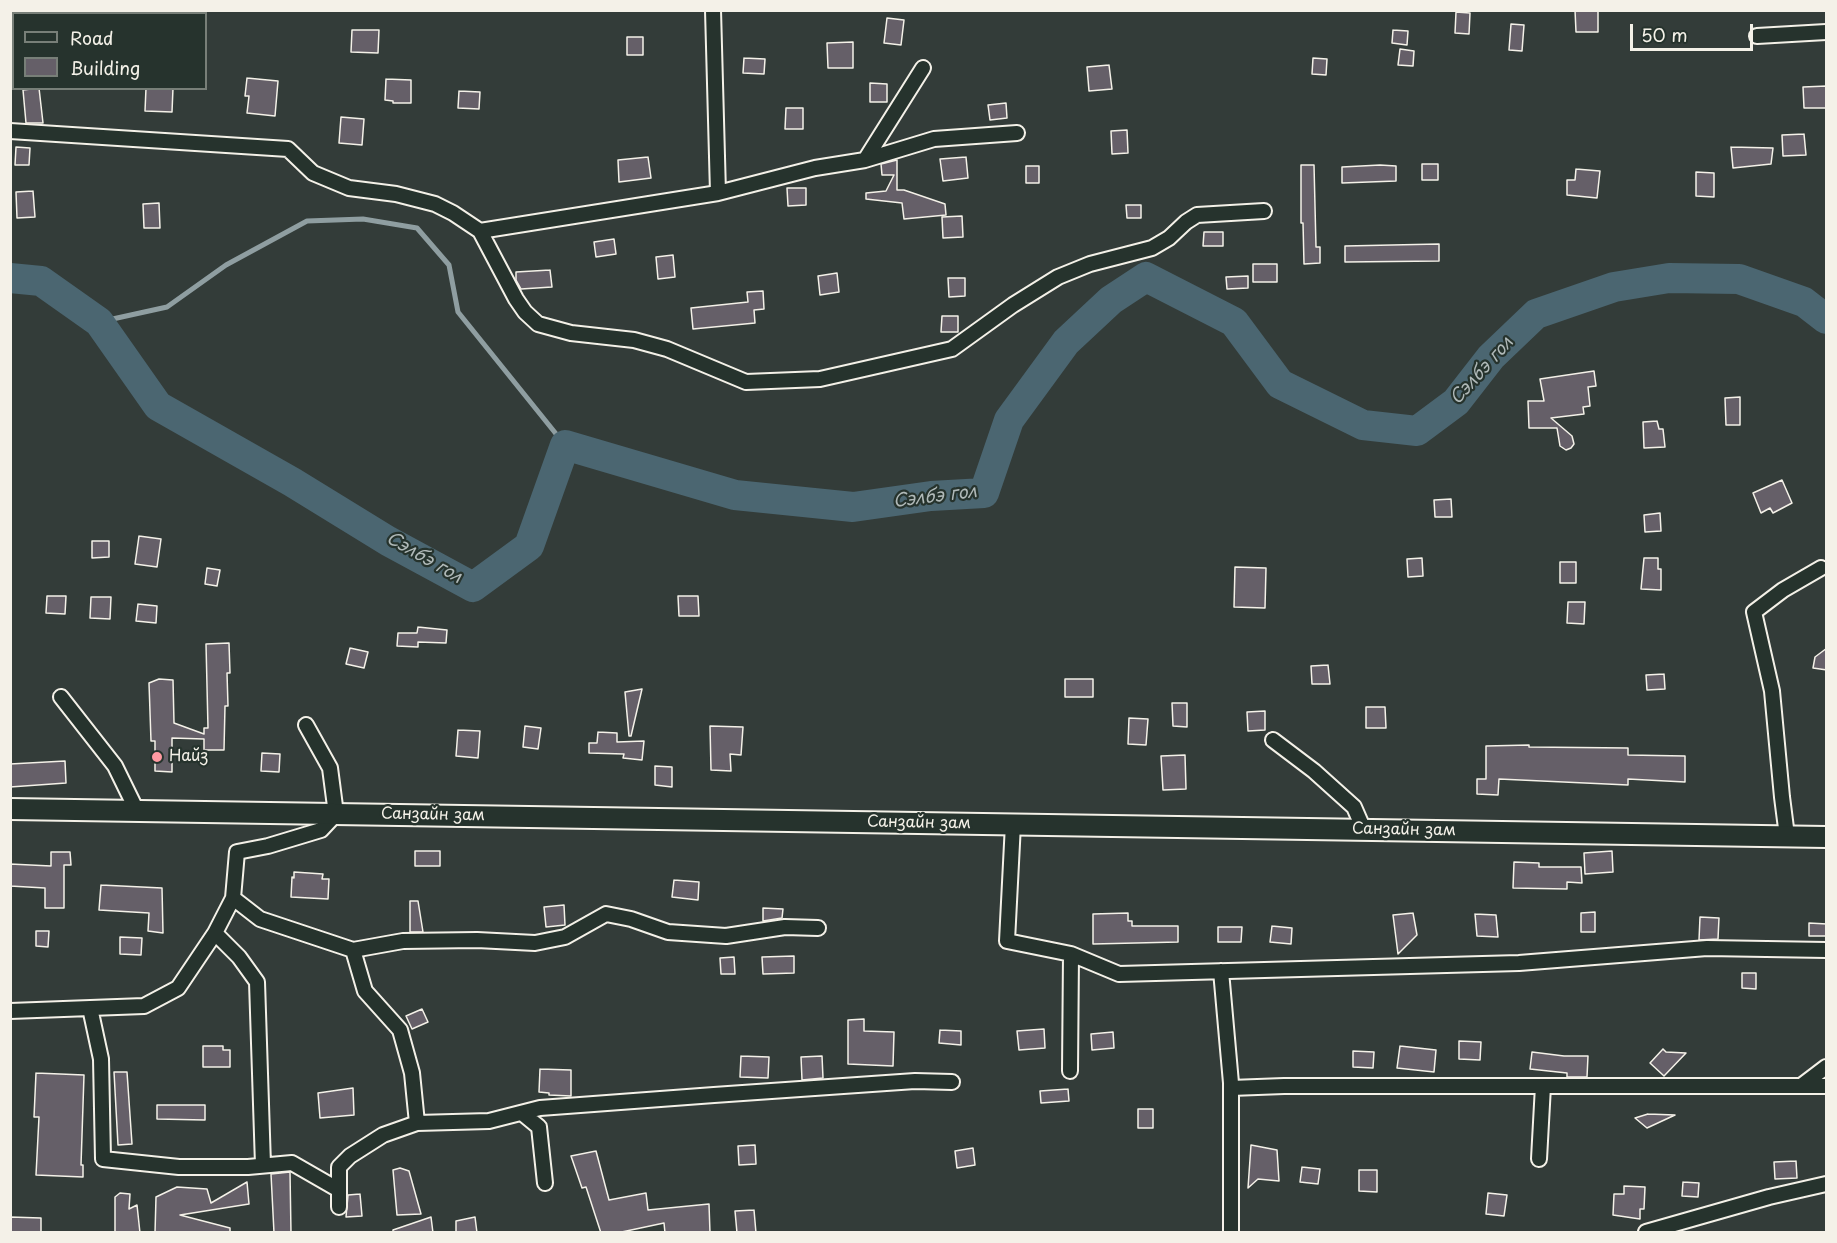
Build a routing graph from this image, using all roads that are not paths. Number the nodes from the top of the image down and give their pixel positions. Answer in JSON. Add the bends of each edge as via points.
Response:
{"nodes":[{"id":1,"x":713,"y":10,"type":"edge"},
{"id":2,"x":1827,"y":32,"type":"edge"},
{"id":3,"x":1757,"y":36,"type":"dead end"},
{"id":4,"x":923,"y":68,"type":"dead end"},
{"id":5,"x":10,"y":131,"type":"edge"},
{"id":6,"x":1017,"y":133,"type":"dead end"},
{"id":7,"x":865,"y":160,"type":"junction"},
{"id":8,"x":718,"y":193,"type":"junction"},
{"id":9,"x":1264,"y":210,"type":"dead end"},
{"id":10,"x":480,"y":231,"type":"junction"},
{"id":11,"x":1825,"y":569,"type":"edge"},
{"id":12,"x":61,"y":697,"type":"dead end"},
{"id":13,"x":306,"y":725,"type":"dead end"},
{"id":14,"x":1273,"y":740,"type":"dead end"},
{"id":15,"x":10,"y":809,"type":"edge"},
{"id":16,"x":137,"y":811,"type":"junction"},
{"id":17,"x":336,"y":814,"type":"junction"},
{"id":18,"x":1013,"y":824,"type":"junction"},
{"id":19,"x":1364,"y":830,"type":"junction"},
{"id":20,"x":1787,"y":836,"type":"junction"},
{"id":21,"x":1827,"y":837,"type":"edge"},
{"id":22,"x":233,"y":898,"type":"junction"},
{"id":23,"x":818,"y":928,"type":"dead end"},
{"id":24,"x":215,"y":933,"type":"junction"},
{"id":25,"x":353,"y":950,"type":"junction"},
{"id":26,"x":1827,"y":950,"type":"edge"},
{"id":27,"x":1071,"y":954,"type":"junction"},
{"id":28,"x":1221,"y":971,"type":"junction"},
{"id":29,"x":90,"y":1008,"type":"junction"},
{"id":30,"x":10,"y":1011,"type":"edge"},
{"id":31,"x":1827,"y":1067,"type":"edge"},
{"id":32,"x":1070,"y":1071,"type":"dead end"},
{"id":33,"x":952,"y":1082,"type":"dead end"},
{"id":34,"x":1543,"y":1086,"type":"junction"},
{"id":35,"x":1801,"y":1086,"type":"junction"},
{"id":36,"x":1827,"y":1086,"type":"edge"},
{"id":37,"x":1231,"y":1088,"type":"junction"},
{"id":38,"x":522,"y":1113,"type":"junction"},
{"id":39,"x":417,"y":1123,"type":"junction"},
{"id":40,"x":1539,"y":1159,"type":"dead end"},
{"id":41,"x":263,"y":1165,"type":"junction"},
{"id":42,"x":545,"y":1183,"type":"dead end"},
{"id":43,"x":1827,"y":1184,"type":"edge"},
{"id":44,"x":339,"y":1190,"type":"junction"},
{"id":45,"x":339,"y":1207,"type":"dead end"},
{"id":46,"x":1231,"y":1233,"type":"edge"},
{"id":47,"x":1646,"y":1233,"type":"edge"}],
"edges":[{"from":1,"to":8,"type":"street"},
{"from":2,"to":3,"type":"street"},
{"from":4,"to":7,"type":"street"},
{"from":5,"to":10,"type":"street","via":[[288,149],[313,173],[349,188],[435,204]]},
{"from":6,"to":7,"type":"street","via":[[934,139]]},
{"from":7,"to":8,"type":"street","via":[[815,168]]},
{"from":8,"to":10,"type":"street"},
{"from":9,"to":10,"type":"street","via":[[1197,215],[1152,248],[1058,277],[952,349],[820,379],[746,382],[667,349],[538,324],[516,299]]},
{"from":11,"to":20,"type":"street","via":[[1783,590],[1754,612],[1772,690]]},
{"from":12,"to":16,"type":"street","via":[[115,766]]},
{"from":13,"to":17,"type":"street","via":[[330,768]]},
{"from":14,"to":19,"type":"street","via":[[1354,807]]},
{"from":15,"to":16,"type":"main road","name":"Санзайн зам"},
{"from":16,"to":17,"type":"main road","name":"Санзайн зам"},
{"from":17,"to":18,"type":"main road","name":"Санзайн зам"},
{"from":17,"to":22,"type":"street","via":[[321,830],[237,852]]},
{"from":18,"to":19,"type":"main road","name":"Санзайн зам"},
{"from":18,"to":27,"type":"street","via":[[1007,941]]},
{"from":19,"to":20,"type":"main road","name":"Санзайн зам"},
{"from":20,"to":21,"type":"main road","name":"Санзайн зам"},
{"from":22,"to":24,"type":"street"},
{"from":22,"to":25,"type":"street","via":[[260,919]]},
{"from":23,"to":25,"type":"street","via":[[784,927],[726,936],[692,934],[668,932],[606,914],[565,938],[535,943],[403,941]]},
{"from":24,"to":29,"type":"street","via":[[178,988],[144,1006]]},
{"from":24,"to":41,"type":"street","via":[[257,982]]},
{"from":25,"to":39,"type":"street","via":[[364,992],[400,1030],[412,1073]]},
{"from":26,"to":28,"type":"street","via":[[1707,948],[1519,963]]},
{"from":27,"to":28,"type":"street","via":[[1119,974]]},
{"from":27,"to":32,"type":"street"},
{"from":28,"to":37,"type":"street"},
{"from":29,"to":30,"type":"street"},
{"from":29,"to":41,"type":"street","via":[[101,1059],[103,1159],[179,1167]]},
{"from":31,"to":35,"type":"street"},
{"from":33,"to":38,"type":"street","via":[[915,1081],[714,1095],[540,1108]]},
{"from":34,"to":35,"type":"street"},
{"from":34,"to":37,"type":"street"},
{"from":34,"to":40,"type":"street"},
{"from":35,"to":36,"type":"street"},
{"from":37,"to":46,"type":"street"},
{"from":38,"to":39,"type":"street","via":[[489,1121]]},
{"from":38,"to":42,"type":"street","via":[[539,1127]]},
{"from":39,"to":44,"type":"street","via":[[383,1135],[350,1156],[339,1167]]},
{"from":41,"to":44,"type":"street","via":[[292,1163]]},
{"from":43,"to":47,"type":"street"},
{"from":44,"to":45,"type":"street"}]}
